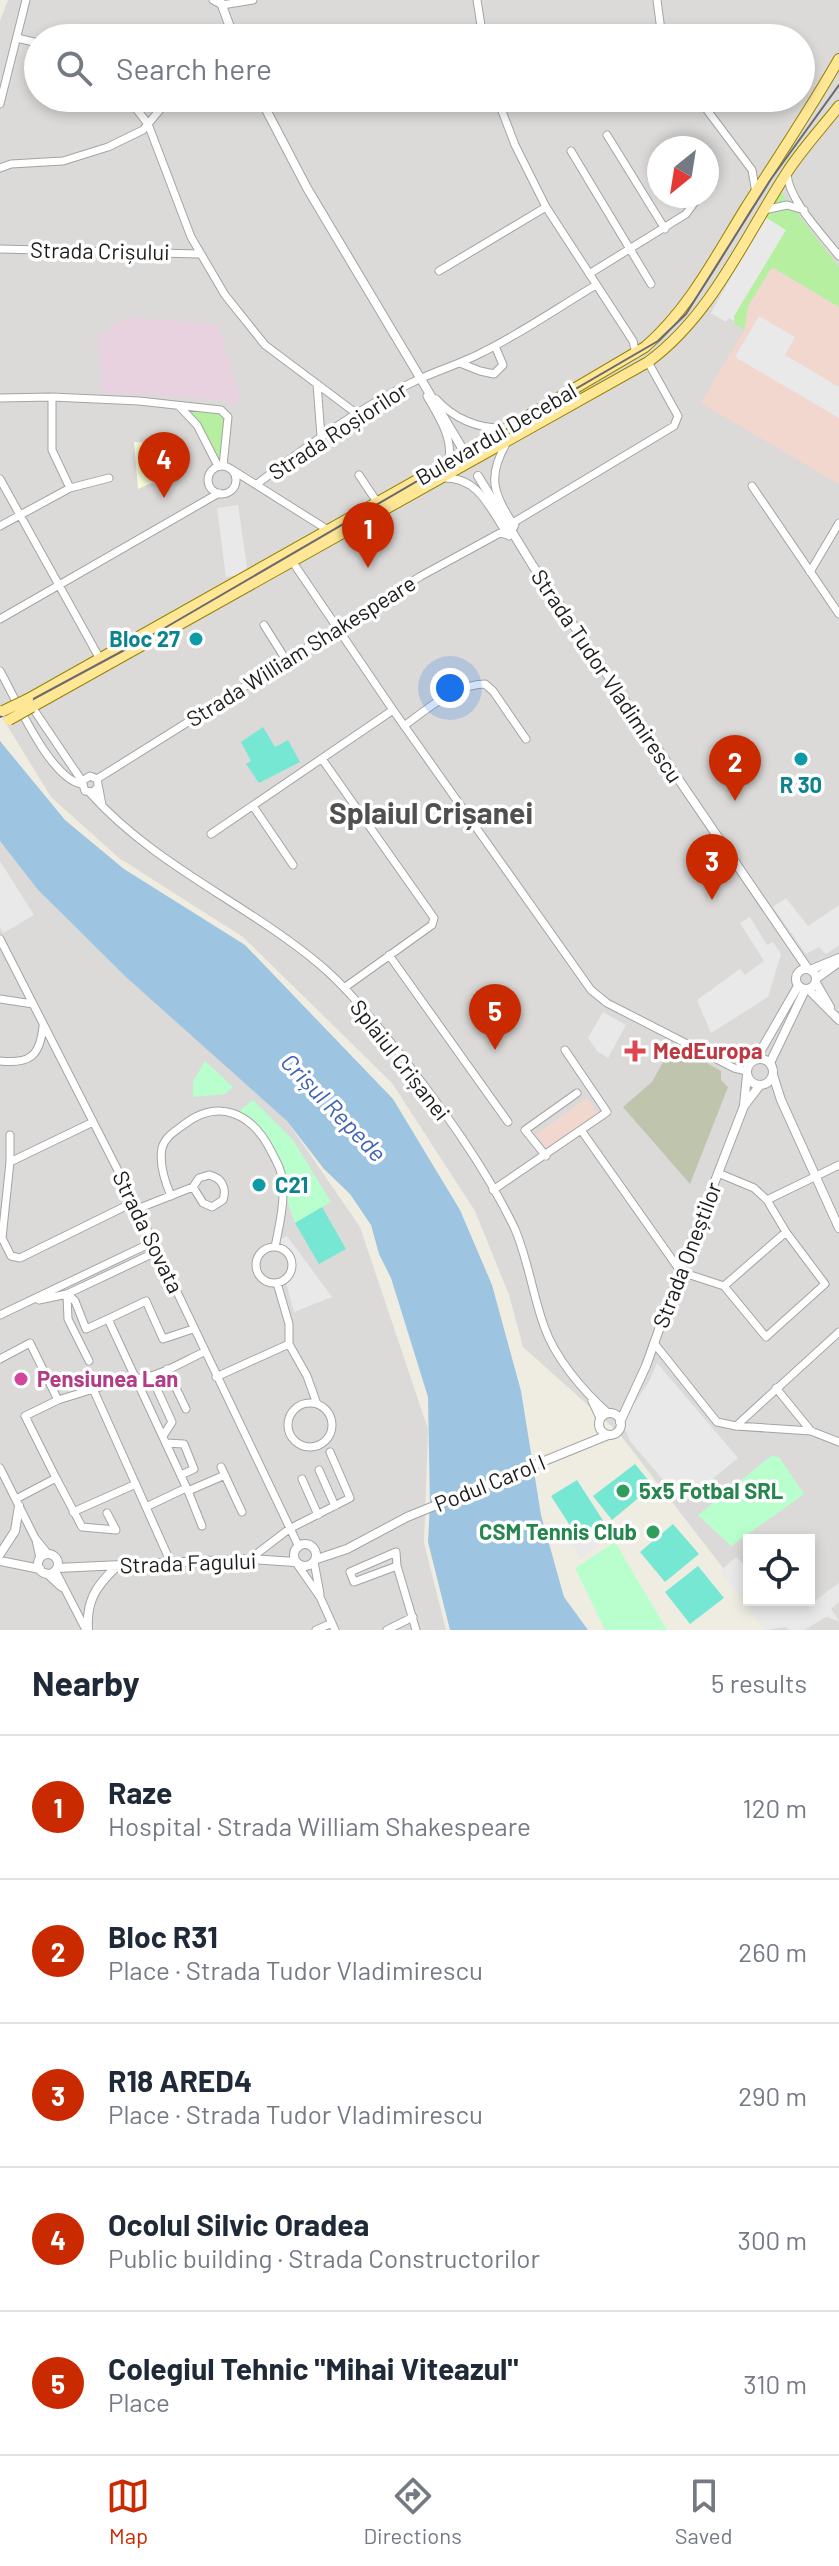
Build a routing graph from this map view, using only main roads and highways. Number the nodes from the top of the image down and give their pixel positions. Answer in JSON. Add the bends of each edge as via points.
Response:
{"nodes":[{"id":1,"x":839,"y":59,"type":"edge"},
{"id":2,"x":815,"y":98,"type":"edge"},
{"id":3,"x":839,"y":106,"type":"edge"},
{"id":4,"x":806,"y":112,"type":"edge"},
{"id":5,"x":510,"y":432,"type":"junction"},
{"id":6,"x":30,"y":703,"type":"junction"},
{"id":7,"x":0,"y":713,"type":"edge"},
{"id":8,"x":0,"y":725,"type":"edge"}],
"edges":[{"from":1,"to":2,"type":"main road","name":"Bulevardul Decebal"},
{"from":3,"to":5,"type":"main road","name":"Bulevardul Decebal","via":[[788,172],[693,322],[648,362]]},
{"from":4,"to":5,"type":"main road","name":"Bulevardul Decebal","via":[[665,329],[640,351]]},
{"from":5,"to":6,"type":"main road","name":"Bulevardul Decebal","via":[[292,561]]},
{"from":5,"to":6,"type":"main road","name":"Bulevardul Decebal","via":[[377,502]]},
{"from":6,"to":7,"type":"main road","name":"Bulevardul Decebal","bridge":true},
{"from":6,"to":8,"type":"main road","name":"Bulevardul Decebal","bridge":true}]}
